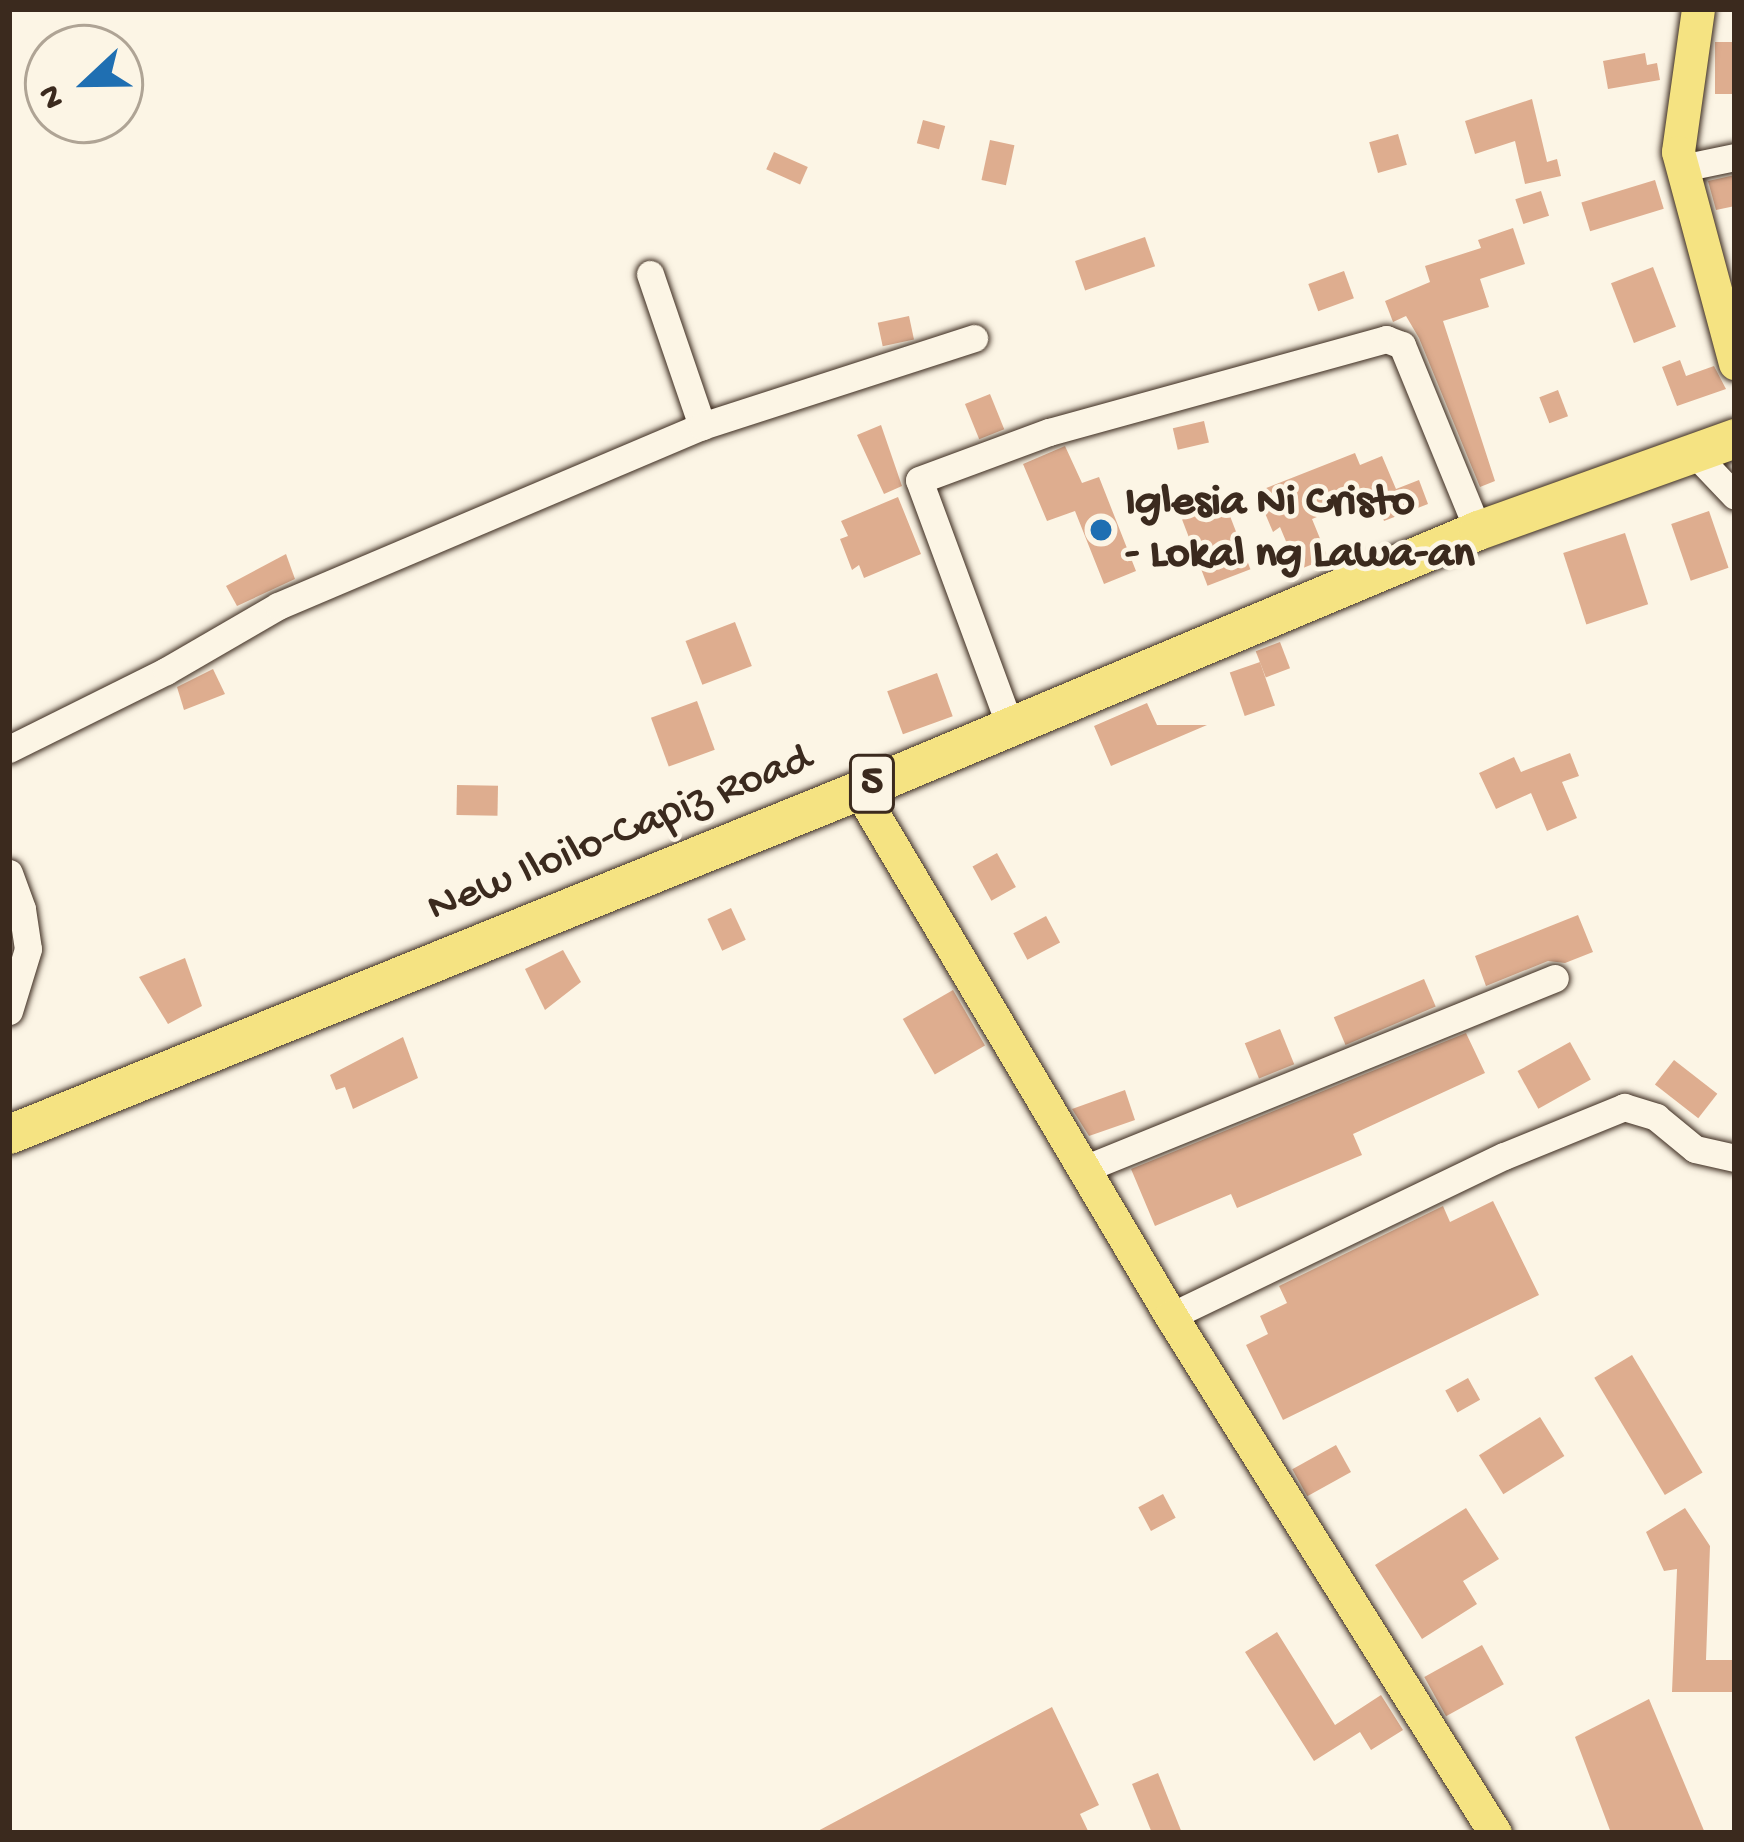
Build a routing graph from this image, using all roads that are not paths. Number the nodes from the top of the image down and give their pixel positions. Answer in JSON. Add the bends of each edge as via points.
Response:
{"nodes":[{"id":1,"x":1698,"y":9,"type":"edge"},
{"id":2,"x":1735,"y":157,"type":"edge"},
{"id":3,"x":1682,"y":168,"type":"junction"},
{"id":4,"x":650,"y":274,"type":"dead end"},
{"id":5,"x":974,"y":338,"type":"dead end"},
{"id":6,"x":1735,"y":363,"type":"edge"},
{"id":7,"x":701,"y":426,"type":"junction"},
{"id":8,"x":1735,"y":438,"type":"edge"},
{"id":9,"x":1694,"y":453,"type":"junction"},
{"id":10,"x":1735,"y":496,"type":"edge"},
{"id":11,"x":1478,"y":530,"type":"junction"},
{"id":12,"x":1010,"y":727,"type":"junction"},
{"id":13,"x":9,"y":749,"type":"edge"},
{"id":14,"x":859,"y":790,"type":"junction"},
{"id":15,"x":9,"y":873,"type":"edge"},
{"id":16,"x":1555,"y":978,"type":"dead end"},
{"id":17,"x":9,"y":1011,"type":"edge"},
{"id":18,"x":9,"y":1133,"type":"edge"},
{"id":19,"x":1735,"y":1158,"type":"edge"},
{"id":20,"x":1084,"y":1169,"type":"junction"},
{"id":21,"x":1171,"y":1316,"type":"junction"},
{"id":22,"x":1496,"y":1833,"type":"edge"}],
"edges":[{"from":1,"to":3,"type":"main road"},
{"from":2,"to":3,"type":"street"},
{"from":3,"to":6,"type":"main road"},
{"from":4,"to":7,"type":"street"},
{"from":5,"to":7,"type":"street"},
{"from":7,"to":13,"type":"street","via":[[278,606]]},
{"from":8,"to":9,"type":"highway","name":"New Iloilo-Capiz Road","number":"5"},
{"from":9,"to":10,"type":"street"},
{"from":9,"to":11,"type":"highway","name":"New Iloilo-Capiz Road","number":"5"},
{"from":11,"to":12,"type":"highway","name":"New Iloilo-Capiz Road","number":"5"},
{"from":11,"to":12,"type":"street","via":[[1402,344],[1386,339],[1049,432],[920,480]]},
{"from":12,"to":14,"type":"highway","name":"New Iloilo-Capiz Road","number":"5"},
{"from":14,"to":18,"type":"highway","name":"New Iloilo-Capiz Road","number":"5"},
{"from":14,"to":20,"type":"main road"},
{"from":15,"to":17,"type":"street","via":[[28,949]]},
{"from":16,"to":20,"type":"street"},
{"from":19,"to":21,"type":"street","via":[[1695,1149],[1656,1117],[1624,1107]]},
{"from":20,"to":21,"type":"main road"},
{"from":21,"to":22,"type":"main road"}]}
